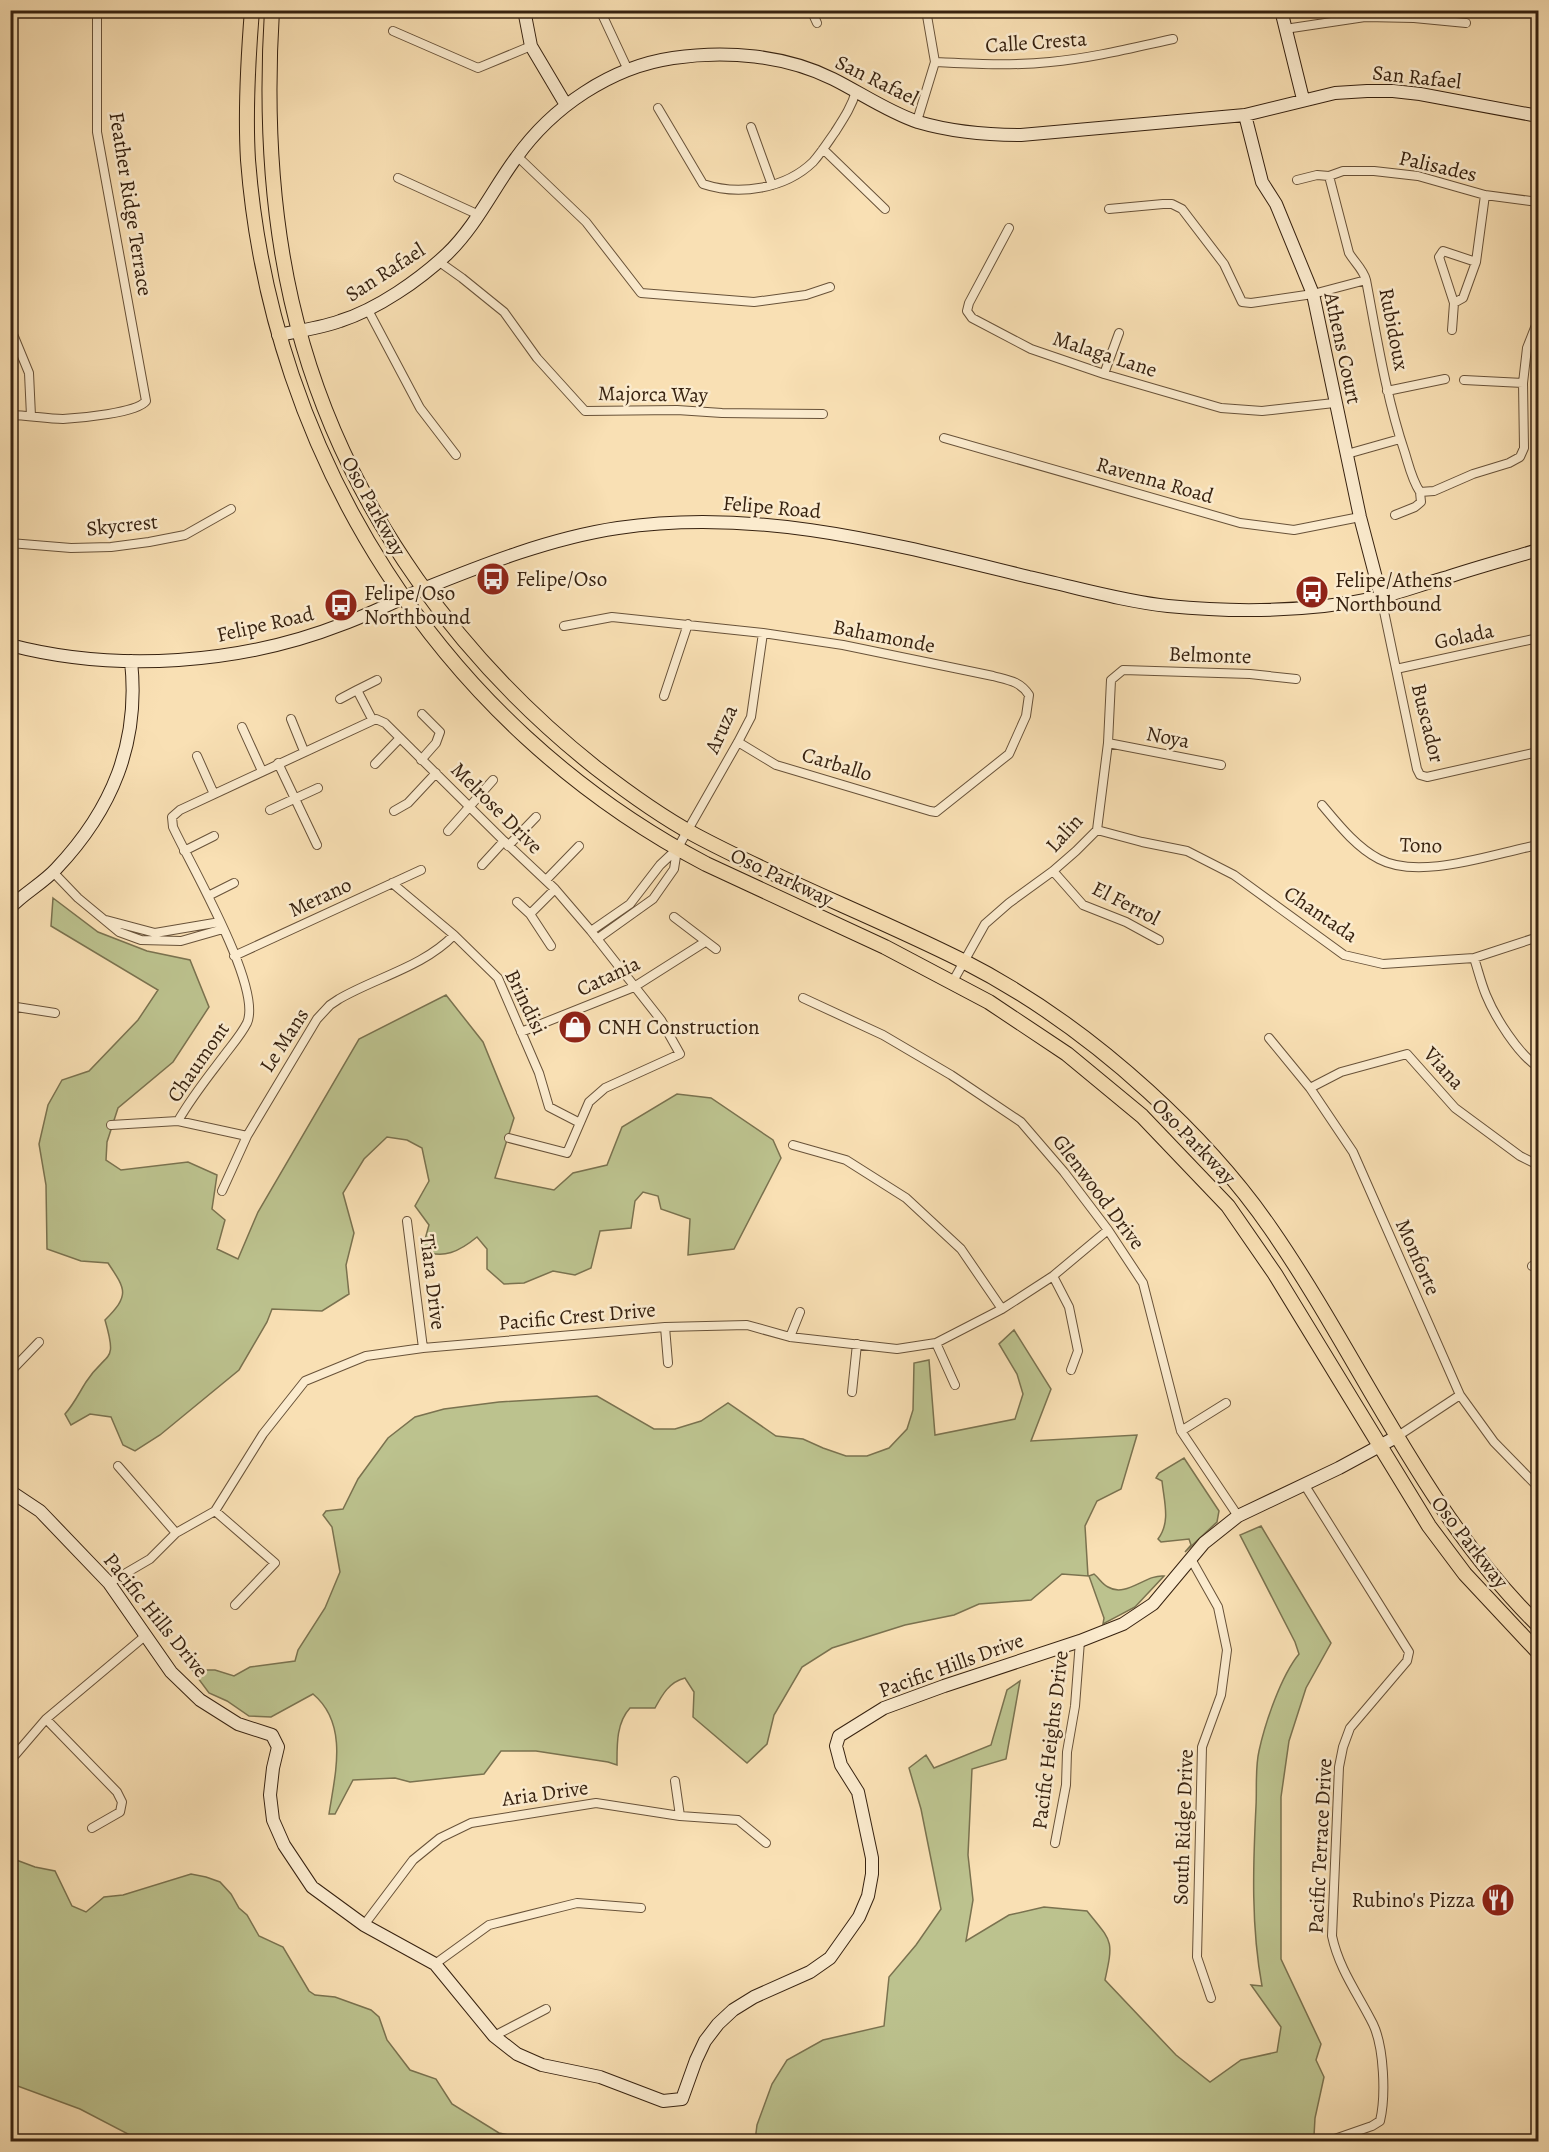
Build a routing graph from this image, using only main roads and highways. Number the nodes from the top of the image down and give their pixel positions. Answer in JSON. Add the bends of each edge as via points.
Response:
{"nodes":[{"id":1,"x":252,"y":10,"type":"edge"},
{"id":2,"x":272,"y":10,"type":"edge"},
{"id":3,"x":1539,"y":1624,"type":"edge"},
{"id":4,"x":1539,"y":1652,"type":"edge"}],
"edges":[{"from":1,"to":4,"type":"main road","name":"Oso Parkway","via":[[247,84],[248,159],[258,238],[278,335],[332,477],[403,598],[464,674],[518,729],[583,785],[677,849],[885,947],[1025,1025],[1142,1116],[1228,1206],[1275,1274],[1411,1499],[1488,1601]]},
{"from":2,"to":3,"type":"main road","name":"Oso Parkway","via":[[268,105],[275,211],[299,331],[313,377],[348,462],[395,548],[451,625],[529,711],[608,778],[687,831],[963,962],[1038,1006],[1120,1067],[1164,1107],[1228,1173],[1275,1234],[1433,1493],[1480,1558]]}]}
